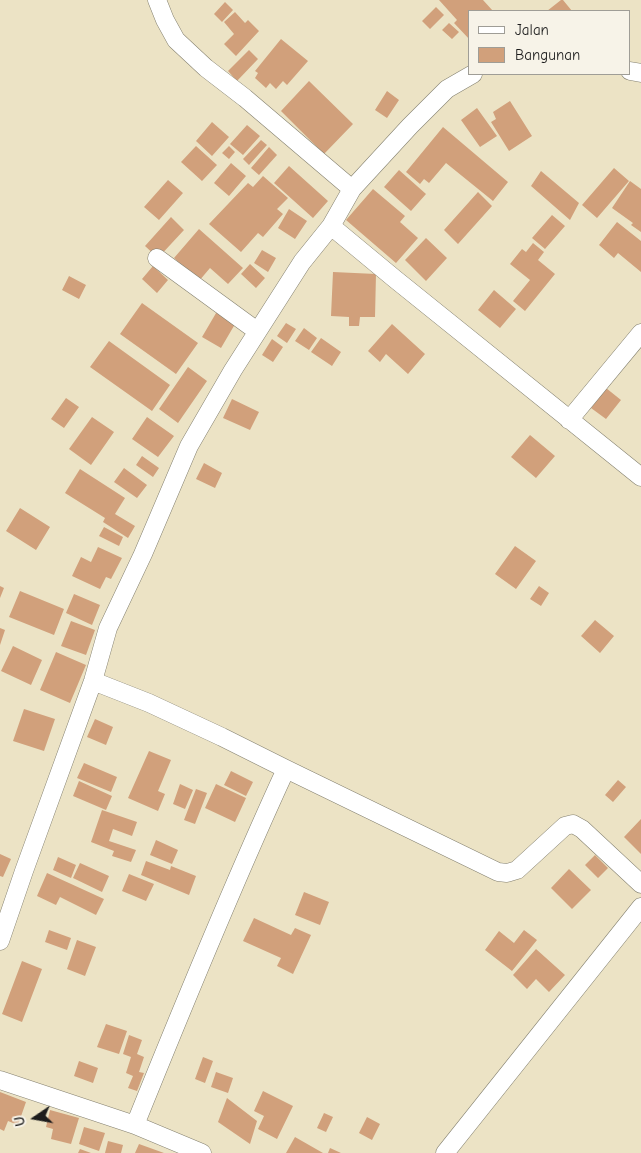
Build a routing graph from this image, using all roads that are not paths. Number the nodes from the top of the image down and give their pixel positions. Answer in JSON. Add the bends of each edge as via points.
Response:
{"nodes":[{"id":1,"x":158,"y":0,"type":"edge"},
{"id":2,"x":471,"y":75,"type":"edge"},
{"id":3,"x":352,"y":188,"type":"junction"},
{"id":4,"x":331,"y":226,"type":"junction"},
{"id":5,"x":157,"y":258,"type":"dead end"},
{"id":6,"x":257,"y":332,"type":"junction"},
{"id":7,"x":641,"y":334,"type":"edge"},
{"id":8,"x":569,"y":420,"type":"junction"},
{"id":9,"x":641,"y":477,"type":"edge"},
{"id":10,"x":93,"y":681,"type":"junction"},
{"id":11,"x":286,"y":769,"type":"junction"},
{"id":12,"x":641,"y":884,"type":"edge"},
{"id":13,"x":641,"y":907,"type":"edge"},
{"id":14,"x":3,"y":921,"type":"edge"},
{"id":15,"x":0,"y":941,"type":"edge"},
{"id":16,"x":0,"y":1080,"type":"edge"},
{"id":17,"x":134,"y":1125,"type":"junction"},
{"id":18,"x":202,"y":1153,"type":"edge"},
{"id":19,"x":445,"y":1153,"type":"edge"}],
"edges":[{"from":1,"to":3,"type":"street","via":[[176,40]]},
{"from":2,"to":3,"type":"street","via":[[447,88]]},
{"from":3,"to":4,"type":"street"},
{"from":4,"to":6,"type":"street","via":[[302,262]]},
{"from":4,"to":8,"type":"street"},
{"from":5,"to":6,"type":"street"},
{"from":6,"to":10,"type":"street","via":[[189,446],[108,628]]},
{"from":7,"to":8,"type":"street"},
{"from":8,"to":9,"type":"street"},
{"from":10,"to":11,"type":"street","via":[[149,702]]},
{"from":10,"to":14,"type":"street"},
{"from":11,"to":12,"type":"street","via":[[498,872],[518,870],[565,826],[573,824]]},
{"from":11,"to":17,"type":"street"},
{"from":13,"to":19,"type":"street"},
{"from":14,"to":15,"type":"street"},
{"from":16,"to":17,"type":"street"},
{"from":17,"to":18,"type":"street"}]}
